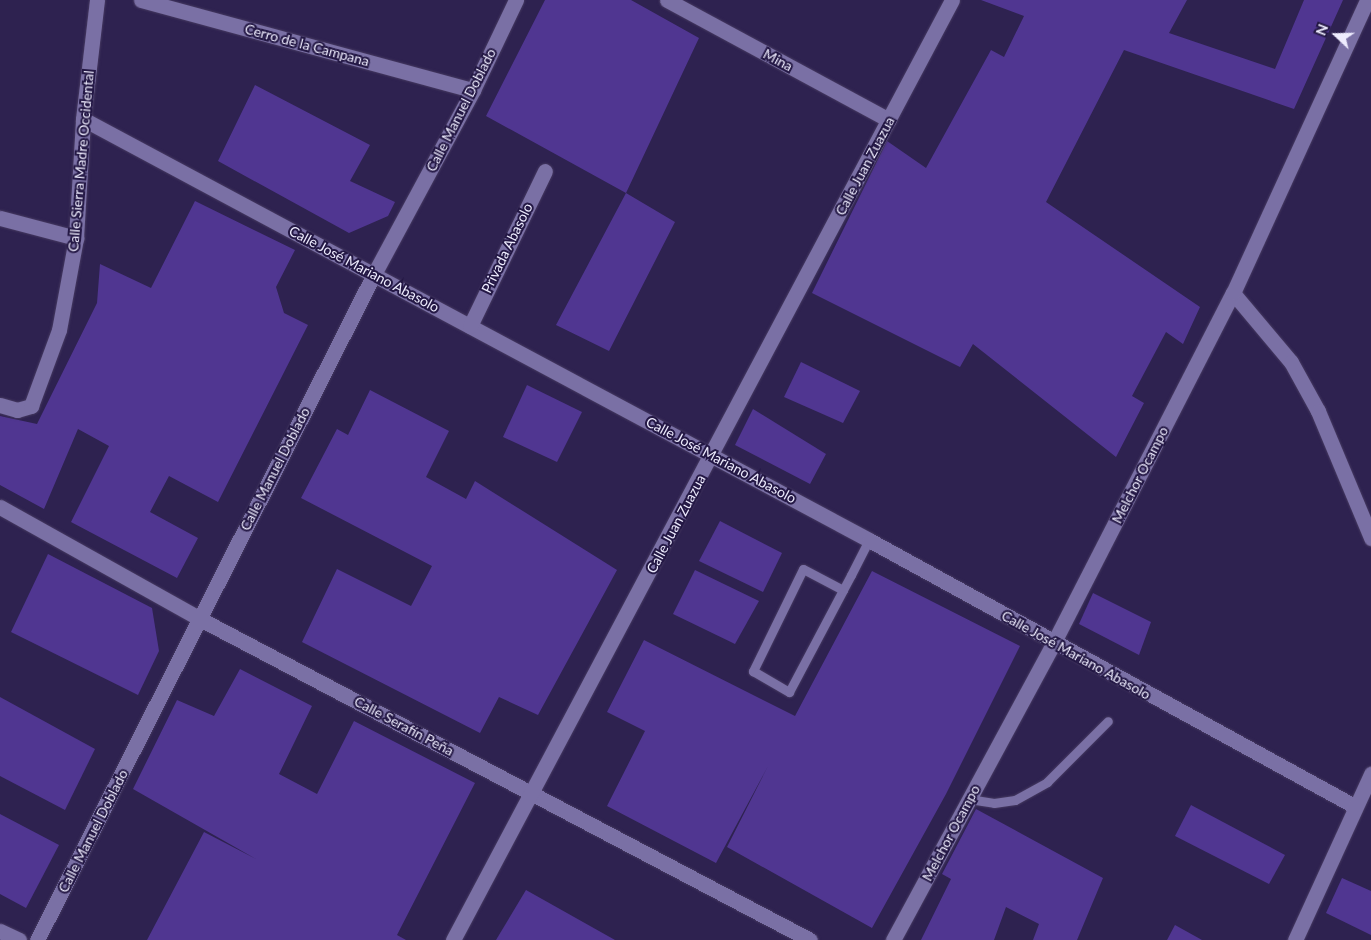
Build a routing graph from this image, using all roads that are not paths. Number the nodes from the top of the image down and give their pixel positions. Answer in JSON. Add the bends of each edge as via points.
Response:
{"nodes":[{"id":1,"x":98,"y":0,"type":"edge"},
{"id":2,"x":141,"y":0,"type":"edge"},
{"id":3,"x":516,"y":0,"type":"edge"},
{"id":4,"x":667,"y":0,"type":"edge"},
{"id":5,"x":952,"y":0,"type":"edge"},
{"id":6,"x":1367,"y":0,"type":"edge"},
{"id":7,"x":473,"y":90,"type":"junction"},
{"id":8,"x":83,"y":119,"type":"junction"},
{"id":9,"x":889,"y":120,"type":"junction"},
{"id":10,"x":545,"y":171,"type":"dead end"},
{"id":11,"x":0,"y":218,"type":"edge"},
{"id":12,"x":76,"y":238,"type":"junction"},
{"id":13,"x":374,"y":274,"type":"junction"},
{"id":14,"x":1233,"y":293,"type":"junction"},
{"id":15,"x":470,"y":326,"type":"junction"},
{"id":16,"x":0,"y":405,"type":"edge"},
{"id":17,"x":713,"y":456,"type":"junction"},
{"id":18,"x":0,"y":507,"type":"edge"},
{"id":19,"x":1371,"y":538,"type":"edge"},
{"id":20,"x":869,"y":540,"type":"junction"},
{"id":21,"x":843,"y":590,"type":"junction"},
{"id":22,"x":200,"y":618,"type":"junction"},
{"id":23,"x":1053,"y":644,"type":"junction"},
{"id":24,"x":1108,"y":721,"type":"dead end"},
{"id":25,"x":1371,"y":774,"type":"edge"},
{"id":26,"x":530,"y":792,"type":"junction"},
{"id":27,"x":969,"y":799,"type":"junction"},
{"id":28,"x":1356,"y":807,"type":"junction"},
{"id":29,"x":0,"y":931,"type":"edge"},
{"id":30,"x":19,"y":940,"type":"edge"},
{"id":31,"x":37,"y":940,"type":"edge"},
{"id":32,"x":453,"y":940,"type":"edge"},
{"id":33,"x":810,"y":940,"type":"edge"},
{"id":34,"x":893,"y":940,"type":"edge"},
{"id":35,"x":1295,"y":940,"type":"edge"}],
"edges":[{"from":1,"to":8,"type":"street","name":"Calle Sierra Madre Occidental"},
{"from":2,"to":7,"type":"street","name":"Cerro de la Campana"},
{"from":3,"to":7,"type":"street","name":"Calle Manuel Doblado"},
{"from":4,"to":9,"type":"street","name":"Mina"},
{"from":5,"to":9,"type":"street","name":"Calle Juan Zuazua"},
{"from":6,"to":14,"type":"street","name":"Melchor Ocampo"},
{"from":7,"to":13,"type":"street","name":"Calle Manuel Doblado"},
{"from":8,"to":12,"type":"street","name":"Calle Sierra Madre Occidental"},
{"from":8,"to":13,"type":"street","name":"Calle José Mariano Abasolo"},
{"from":9,"to":17,"type":"street","name":"Calle Juan Zuazua"},
{"from":10,"to":15,"type":"street","name":"Privada Abasolo"},
{"from":11,"to":12,"type":"street"},
{"from":12,"to":16,"type":"street","name":"Calle Sierra Madre Occidental","via":[[59,330],[30,406],[17,410]]},
{"from":13,"to":15,"type":"street","name":"Calle José Mariano Abasolo"},
{"from":13,"to":22,"type":"street","name":"Calle Manuel Doblado"},
{"from":14,"to":19,"type":"street","via":[[1291,362],[1318,411]]},
{"from":14,"to":23,"type":"street","name":"Melchor Ocampo"},
{"from":15,"to":17,"type":"street","name":"Calle José Mariano Abasolo"},
{"from":17,"to":20,"type":"street","name":"Calle José Mariano Abasolo"},
{"from":17,"to":26,"type":"street","name":"Calle Juan Zuazua"},
{"from":18,"to":22,"type":"street","name":"Calle Serafín Peña"},
{"from":20,"to":21,"type":"lane"},
{"from":20,"to":23,"type":"street","name":"Calle José Mariano Abasolo"},
{"from":21,"to":21,"type":"lane","via":[[789,692],[753,671],[804,569]]},
{"from":22,"to":26,"type":"street","name":"Calle Serafín Peña"},
{"from":22,"to":31,"type":"street","name":"Calle Manuel Doblado"},
{"from":23,"to":27,"type":"street","name":"Melchor Ocampo"},
{"from":23,"to":28,"type":"street","name":"Calle José Mariano Abasolo"},
{"from":24,"to":27,"type":"lane","via":[[1047,782],[1015,800],[994,803]]},
{"from":25,"to":28,"type":"street"},
{"from":26,"to":32,"type":"street","name":"Calle Juan Zuazua"},
{"from":26,"to":33,"type":"street","name":"Calle Serafín Peña"},
{"from":27,"to":34,"type":"street","name":"Melchor Ocampo"},
{"from":28,"to":35,"type":"street"},
{"from":29,"to":30,"type":"street"}]}
